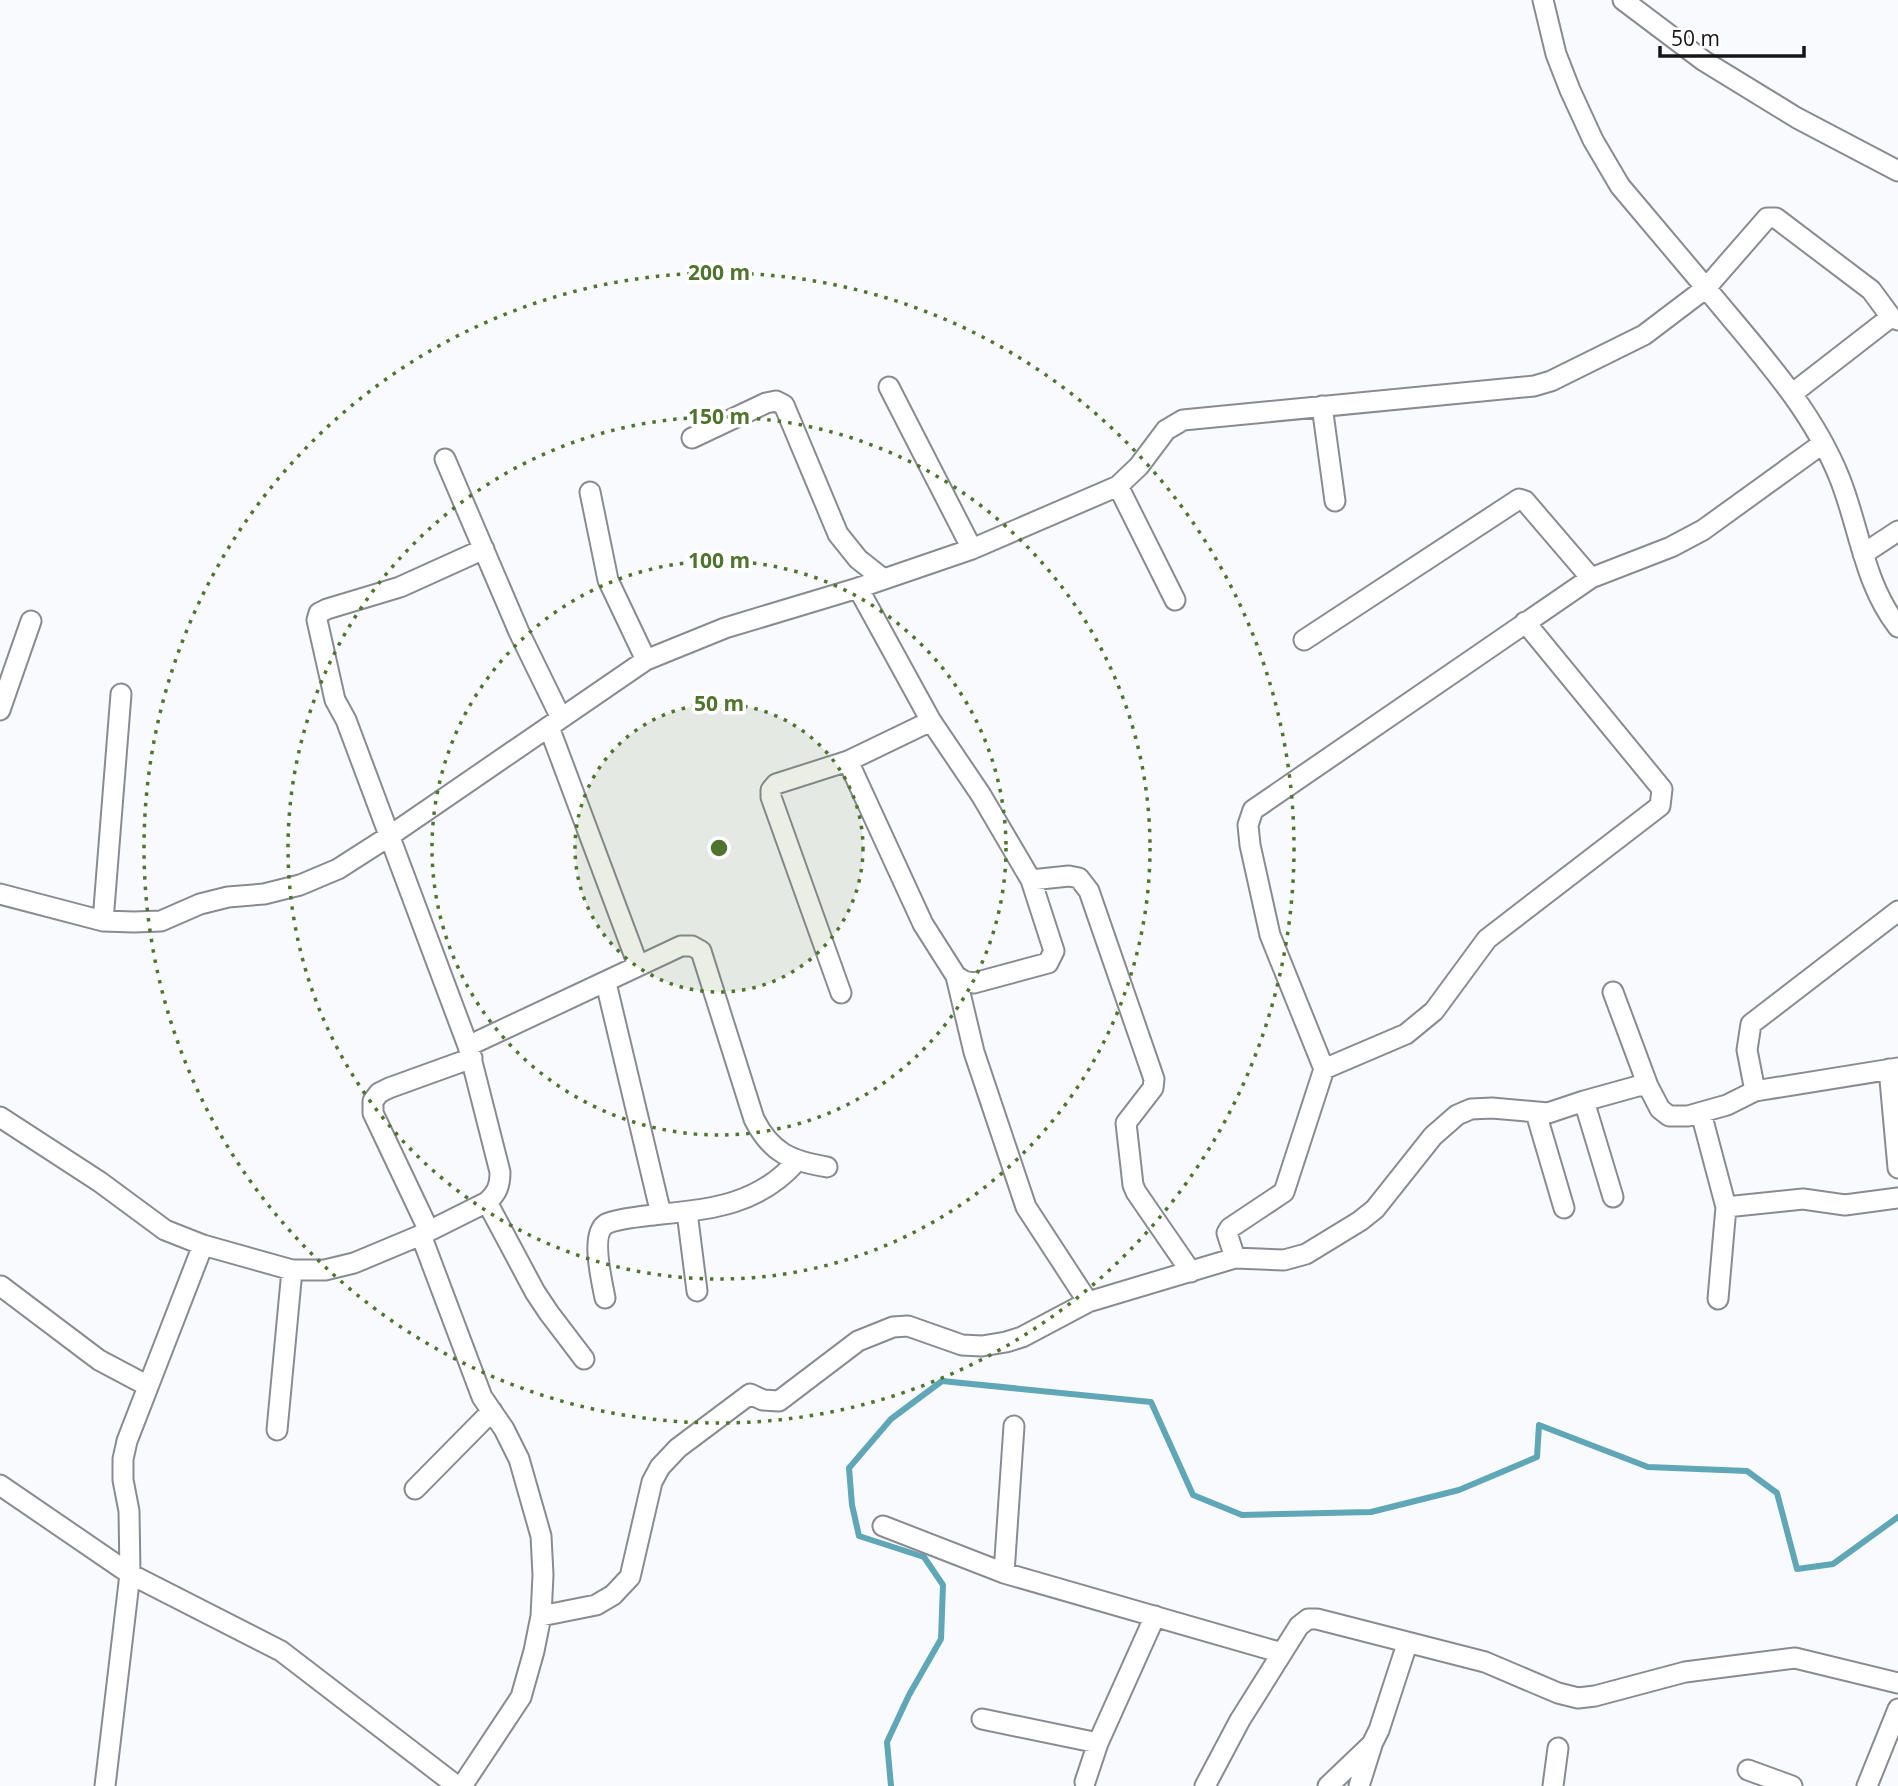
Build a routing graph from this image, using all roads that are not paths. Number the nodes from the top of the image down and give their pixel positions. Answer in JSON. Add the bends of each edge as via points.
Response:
{"nodes":[{"id":1,"x":1543,"y":0,"type":"edge"},
{"id":2,"x":1623,"y":0,"type":"edge"},
{"id":3,"x":1898,"y":171,"type":"edge"},
{"id":4,"x":1706,"y":288,"type":"junction"},
{"id":5,"x":1895,"y":319,"type":"edge"},
{"id":6,"x":889,"y":387,"type":"dead end"},
{"id":7,"x":1793,"y":393,"type":"junction"},
{"id":8,"x":1322,"y":406,"type":"junction"},
{"id":9,"x":692,"y":438,"type":"dead end"},
{"id":10,"x":1822,"y":444,"type":"junction"},
{"id":11,"x":445,"y":459,"type":"dead end"},
{"id":12,"x":1118,"y":486,"type":"junction"},
{"id":13,"x":590,"y":492,"type":"dead end"},
{"id":14,"x":1335,"y":501,"type":"dead end"},
{"id":15,"x":1898,"y":531,"type":"edge"},
{"id":16,"x":484,"y":548,"type":"junction"},
{"id":17,"x":972,"y":549,"type":"junction"},
{"id":18,"x":1863,"y":554,"type":"junction"},
{"id":19,"x":883,"y":578,"type":"junction"},
{"id":20,"x":1591,"y":578,"type":"junction"},
{"id":21,"x":858,"y":587,"type":"junction"},
{"id":22,"x":1175,"y":600,"type":"dead end"},
{"id":23,"x":31,"y":621,"type":"dead end"},
{"id":24,"x":1525,"y":622,"type":"junction"},
{"id":25,"x":1898,"y":627,"type":"edge"},
{"id":26,"x":1304,"y":640,"type":"dead end"},
{"id":27,"x":646,"y":660,"type":"junction"},
{"id":28,"x":121,"y":694,"type":"dead end"},
{"id":29,"x":0,"y":710,"type":"edge"},
{"id":30,"x":555,"y":722,"type":"junction"},
{"id":31,"x":931,"y":722,"type":"junction"},
{"id":32,"x":848,"y":761,"type":"junction"},
{"id":33,"x":388,"y":837,"type":"junction"},
{"id":34,"x":1031,"y":880,"type":"junction"},
{"id":35,"x":0,"y":894,"type":"edge"},
{"id":36,"x":1898,"y":911,"type":"edge"},
{"id":37,"x":103,"y":921,"type":"junction"},
{"id":38,"x":638,"y":965,"type":"junction"},
{"id":39,"x":956,"y":976,"type":"junction"},
{"id":40,"x":606,"y":983,"type":"junction"},
{"id":41,"x":1613,"y":992,"type":"dead end"},
{"id":42,"x":841,"y":993,"type":"dead end"},
{"id":43,"x":470,"y":1052,"type":"junction"},
{"id":44,"x":1324,"y":1069,"type":"junction"},
{"id":45,"x":1893,"y":1069,"type":"edge"},
{"id":46,"x":1648,"y":1086,"type":"junction"},
{"id":47,"x":1755,"y":1091,"type":"junction"},
{"id":48,"x":1584,"y":1101,"type":"junction"},
{"id":49,"x":1536,"y":1112,"type":"junction"},
{"id":50,"x":1701,"y":1112,"type":"junction"},
{"id":51,"x":0,"y":1117,"type":"edge"},
{"id":52,"x":796,"y":1162,"type":"junction"},
{"id":53,"x":827,"y":1167,"type":"dead end"},
{"id":54,"x":1898,"y":1168,"type":"edge"},
{"id":55,"x":1613,"y":1197,"type":"dead end"},
{"id":56,"x":1898,"y":1198,"type":"edge"},
{"id":57,"x":487,"y":1202,"type":"junction"},
{"id":58,"x":1726,"y":1207,"type":"junction"},
{"id":59,"x":1564,"y":1208,"type":"dead end"},
{"id":60,"x":687,"y":1212,"type":"junction"},
{"id":61,"x":661,"y":1214,"type":"junction"},
{"id":62,"x":425,"y":1233,"type":"junction"},
{"id":63,"x":203,"y":1244,"type":"junction"},
{"id":64,"x":1235,"y":1258,"type":"junction"},
{"id":65,"x":292,"y":1270,"type":"junction"},
{"id":66,"x":1191,"y":1272,"type":"junction"},
{"id":67,"x":1,"y":1286,"type":"edge"},
{"id":68,"x":697,"y":1291,"type":"dead end"},
{"id":69,"x":605,"y":1298,"type":"dead end"},
{"id":70,"x":1718,"y":1299,"type":"dead end"},
{"id":71,"x":1088,"y":1302,"type":"junction"},
{"id":72,"x":584,"y":1359,"type":"dead end"},
{"id":73,"x":148,"y":1386,"type":"junction"},
{"id":74,"x":492,"y":1411,"type":"junction"},
{"id":75,"x":1014,"y":1426,"type":"dead end"},
{"id":76,"x":277,"y":1430,"type":"dead end"},
{"id":77,"x":0,"y":1485,"type":"edge"},
{"id":78,"x":415,"y":1489,"type":"dead end"},
{"id":79,"x":883,"y":1526,"type":"dead end"},
{"id":80,"x":1004,"y":1573,"type":"junction"},
{"id":81,"x":130,"y":1574,"type":"junction"},
{"id":82,"x":541,"y":1616,"type":"junction"},
{"id":83,"x":1155,"y":1616,"type":"junction"},
{"id":84,"x":1407,"y":1644,"type":"junction"},
{"id":85,"x":1282,"y":1653,"type":"junction"},
{"id":86,"x":1898,"y":1683,"type":"edge"},
{"id":87,"x":1898,"y":1709,"type":"edge"},
{"id":88,"x":982,"y":1719,"type":"dead end"},
{"id":89,"x":1098,"y":1743,"type":"junction"},
{"id":90,"x":1372,"y":1744,"type":"junction"},
{"id":91,"x":1558,"y":1748,"type":"dead end"},
{"id":92,"x":1748,"y":1770,"type":"dead end"},
{"id":93,"x":1085,"y":1782,"type":"dead end"},
{"id":94,"x":105,"y":1786,"type":"edge"},
{"id":95,"x":459,"y":1786,"type":"edge"},
{"id":96,"x":1205,"y":1786,"type":"edge"},
{"id":97,"x":1328,"y":1786,"type":"edge"},
{"id":98,"x":1359,"y":1786,"type":"edge"},
{"id":99,"x":1553,"y":1786,"type":"edge"},
{"id":100,"x":1791,"y":1786,"type":"edge"},
{"id":101,"x":1867,"y":1786,"type":"edge"}],
"edges":[{"from":1,"to":4,"type":"street","via":[[1556,54],[1593,140],[1620,186]]},
{"from":2,"to":3,"type":"street","via":[[1704,61],[1797,118]]},
{"from":4,"to":5,"type":"street","via":[[1768,218],[1776,218],[1871,290]]},
{"from":4,"to":7,"type":"street"},
{"from":4,"to":8,"type":"street","via":[[1644,335],[1551,381]]},
{"from":5,"to":7,"type":"street"},
{"from":6,"to":17,"type":"street"},
{"from":7,"to":10,"type":"street"},
{"from":8,"to":12,"type":"street","via":[[1183,419],[1166,430]]},
{"from":8,"to":14,"type":"street"},
{"from":9,"to":19,"type":"street","via":[[766,403],[784,405],[838,534],[858,559]]},
{"from":10,"to":18,"type":"street","via":[[1840,479]]},
{"from":10,"to":20,"type":"street","via":[[1703,530]]},
{"from":11,"to":16,"type":"street"},
{"from":12,"to":17,"type":"street"},
{"from":12,"to":22,"type":"street"},
{"from":13,"to":27,"type":"street","via":[[608,580]]},
{"from":15,"to":18,"type":"street"},
{"from":16,"to":30,"type":"street"},
{"from":16,"to":33,"type":"street","via":[[400,587],[319,613],[335,700]]},
{"from":17,"to":19,"type":"street"},
{"from":18,"to":25,"type":"street","via":[[1877,595]]},
{"from":19,"to":21,"type":"street"},
{"from":20,"to":24,"type":"street"},
{"from":20,"to":26,"type":"street","via":[[1519,499]]},
{"from":21,"to":27,"type":"street","via":[[725,628]]},
{"from":21,"to":31,"type":"street"},
{"from":23,"to":29,"type":"street"},
{"from":24,"to":44,"type":"street","via":[[1253,810],[1248,825],[1250,845],[1270,936]]},
{"from":24,"to":44,"type":"street","via":[[1662,789],[1660,806],[1487,939],[1434,1011],[1406,1034]]},
{"from":27,"to":30,"type":"street"},
{"from":28,"to":37,"type":"street"},
{"from":30,"to":33,"type":"street"},
{"from":30,"to":38,"type":"street"},
{"from":31,"to":32,"type":"street"},
{"from":31,"to":34,"type":"street"},
{"from":32,"to":39,"type":"street","via":[[923,925]]},
{"from":32,"to":42,"type":"street","via":[[776,784],[771,790]]},
{"from":33,"to":37,"type":"street","via":[[338,869],[300,885],[228,897],[161,921]]},
{"from":33,"to":43,"type":"street"},
{"from":34,"to":39,"type":"street","via":[[1054,951],[1052,958],[1048,963],[974,983]]},
{"from":34,"to":66,"type":"street","via":[[1069,876],[1079,878],[1089,891],[1154,1079],[1153,1088],[1126,1123],[1133,1185]]},
{"from":35,"to":37,"type":"street"},
{"from":36,"to":47,"type":"street","via":[[1751,1024],[1747,1050]]},
{"from":38,"to":40,"type":"street"},
{"from":38,"to":52,"type":"street","via":[[681,946],[701,951],[754,1119],[769,1143]]},
{"from":39,"to":71,"type":"street","via":[[974,1052],[1026,1207]]},
{"from":40,"to":43,"type":"street"},
{"from":40,"to":61,"type":"street"},
{"from":41,"to":46,"type":"street"},
{"from":43,"to":57,"type":"street","via":[[500,1172],[496,1195]]},
{"from":43,"to":62,"type":"street","via":[[379,1093],[373,1101],[373,1113]]},
{"from":44,"to":64,"type":"street","via":[[1284,1192],[1227,1233]]},
{"from":45,"to":47,"type":"street"},
{"from":45,"to":54,"type":"street"},
{"from":46,"to":48,"type":"street"},
{"from":46,"to":50,"type":"street","via":[[1669,1116]]},
{"from":47,"to":50,"type":"street"},
{"from":48,"to":49,"type":"street","via":[[1548,1113]]},
{"from":48,"to":55,"type":"street"},
{"from":49,"to":59,"type":"street"},
{"from":49,"to":64,"type":"street","via":[[1492,1108],[1457,1115],[1433,1136],[1375,1209],[1342,1233],[1306,1254],[1284,1260]]},
{"from":50,"to":58,"type":"street"},
{"from":51,"to":63,"type":"street","via":[[165,1230]]},
{"from":52,"to":53,"type":"street"},
{"from":52,"to":60,"type":"street","via":[[761,1192],[733,1204]]},
{"from":56,"to":58,"type":"street","via":[[1845,1205],[1803,1199]]},
{"from":57,"to":62,"type":"street"},
{"from":57,"to":72,"type":"street","via":[[535,1292]]},
{"from":58,"to":70,"type":"street"},
{"from":60,"to":61,"type":"street"},
{"from":60,"to":68,"type":"street"},
{"from":61,"to":69,"type":"street","via":[[607,1224],[599,1231]]},
{"from":62,"to":65,"type":"street","via":[[354,1264]]},
{"from":62,"to":74,"type":"street","via":[[482,1397]]},
{"from":63,"to":65,"type":"street"},
{"from":63,"to":73,"type":"street"},
{"from":64,"to":66,"type":"street"},
{"from":65,"to":76,"type":"street"},
{"from":66,"to":71,"type":"street"},
{"from":67,"to":73,"type":"street","via":[[99,1360]]},
{"from":71,"to":82,"type":"street","via":[[1022,1337],[982,1346],[962,1345],[908,1326],[893,1327],[858,1341],[779,1401],[750,1394],[660,1467],[652,1482],[630,1577],[596,1605]]},
{"from":73,"to":81,"type":"street","via":[[123,1460]]},
{"from":74,"to":78,"type":"street"},
{"from":74,"to":82,"type":"street","via":[[519,1459],[541,1535]]},
{"from":75,"to":80,"type":"street"},
{"from":77,"to":81,"type":"street"},
{"from":79,"to":80,"type":"street"},
{"from":80,"to":83,"type":"street"},
{"from":81,"to":94,"type":"street"},
{"from":81,"to":95,"type":"street","via":[[281,1651]]},
{"from":82,"to":95,"type":"street","via":[[521,1697]]},
{"from":83,"to":85,"type":"street"},
{"from":83,"to":89,"type":"street"},
{"from":84,"to":85,"type":"street","via":[[1308,1619],[1298,1626]]},
{"from":84,"to":86,"type":"street","via":[[1485,1662],[1578,1698],[1685,1672],[1795,1658]]},
{"from":84,"to":90,"type":"street"},
{"from":85,"to":96,"type":"street"},
{"from":87,"to":101,"type":"street"},
{"from":88,"to":89,"type":"street"},
{"from":89,"to":93,"type":"street"},
{"from":90,"to":97,"type":"street"},
{"from":90,"to":98,"type":"street"},
{"from":91,"to":99,"type":"street"},
{"from":92,"to":100,"type":"street"}]}
